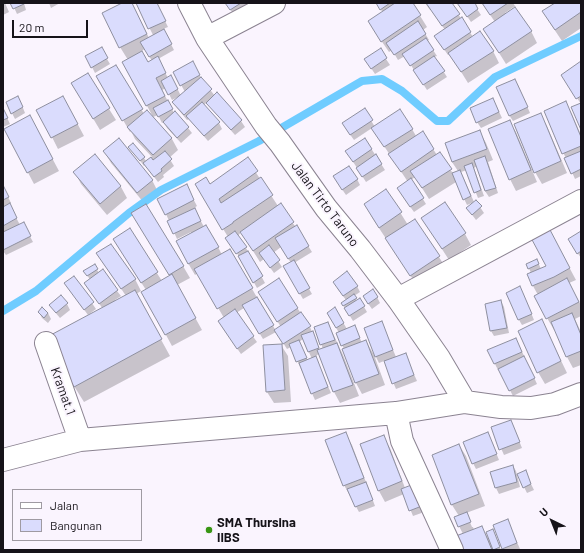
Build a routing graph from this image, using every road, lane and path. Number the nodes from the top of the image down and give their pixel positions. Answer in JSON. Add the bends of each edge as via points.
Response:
{"nodes":[{"id":1,"x":189,"y":3,"type":"edge"},
{"id":2,"x":274,"y":3,"type":"edge"},
{"id":3,"x":207,"y":38,"type":"junction"},
{"id":4,"x":581,"y":201,"type":"edge"},
{"id":5,"x":398,"y":299,"type":"junction"},
{"id":6,"x":46,"y":343,"type":"dead end"},
{"id":7,"x":581,"y":394,"type":"edge"},
{"id":8,"x":465,"y":402,"type":"junction"},
{"id":9,"x":396,"y":413,"type":"junction"},
{"id":10,"x":80,"y":440,"type":"junction"},
{"id":11,"x":3,"y":460,"type":"edge"},
{"id":12,"x":452,"y":550,"type":"edge"}],
"edges":[{"from":1,"to":3,"type":"street","name":"Jalan Tirto Taruno"},
{"from":2,"to":3,"type":"street"},
{"from":3,"to":5,"type":"street","name":"Jalan Tirto Taruno","via":[[266,126],[326,208]]},
{"from":4,"to":5,"type":"street"},
{"from":5,"to":8,"type":"street","name":"Jalan Tirto Taruno","via":[[439,358]]},
{"from":6,"to":10,"type":"street","name":"Kramat.1"},
{"from":7,"to":8,"type":"street","via":[[555,404],[531,408]]},
{"from":8,"to":9,"type":"street"},
{"from":9,"to":10,"type":"street"},
{"from":9,"to":12,"type":"street","via":[[402,441]]},
{"from":10,"to":11,"type":"street"}]}
